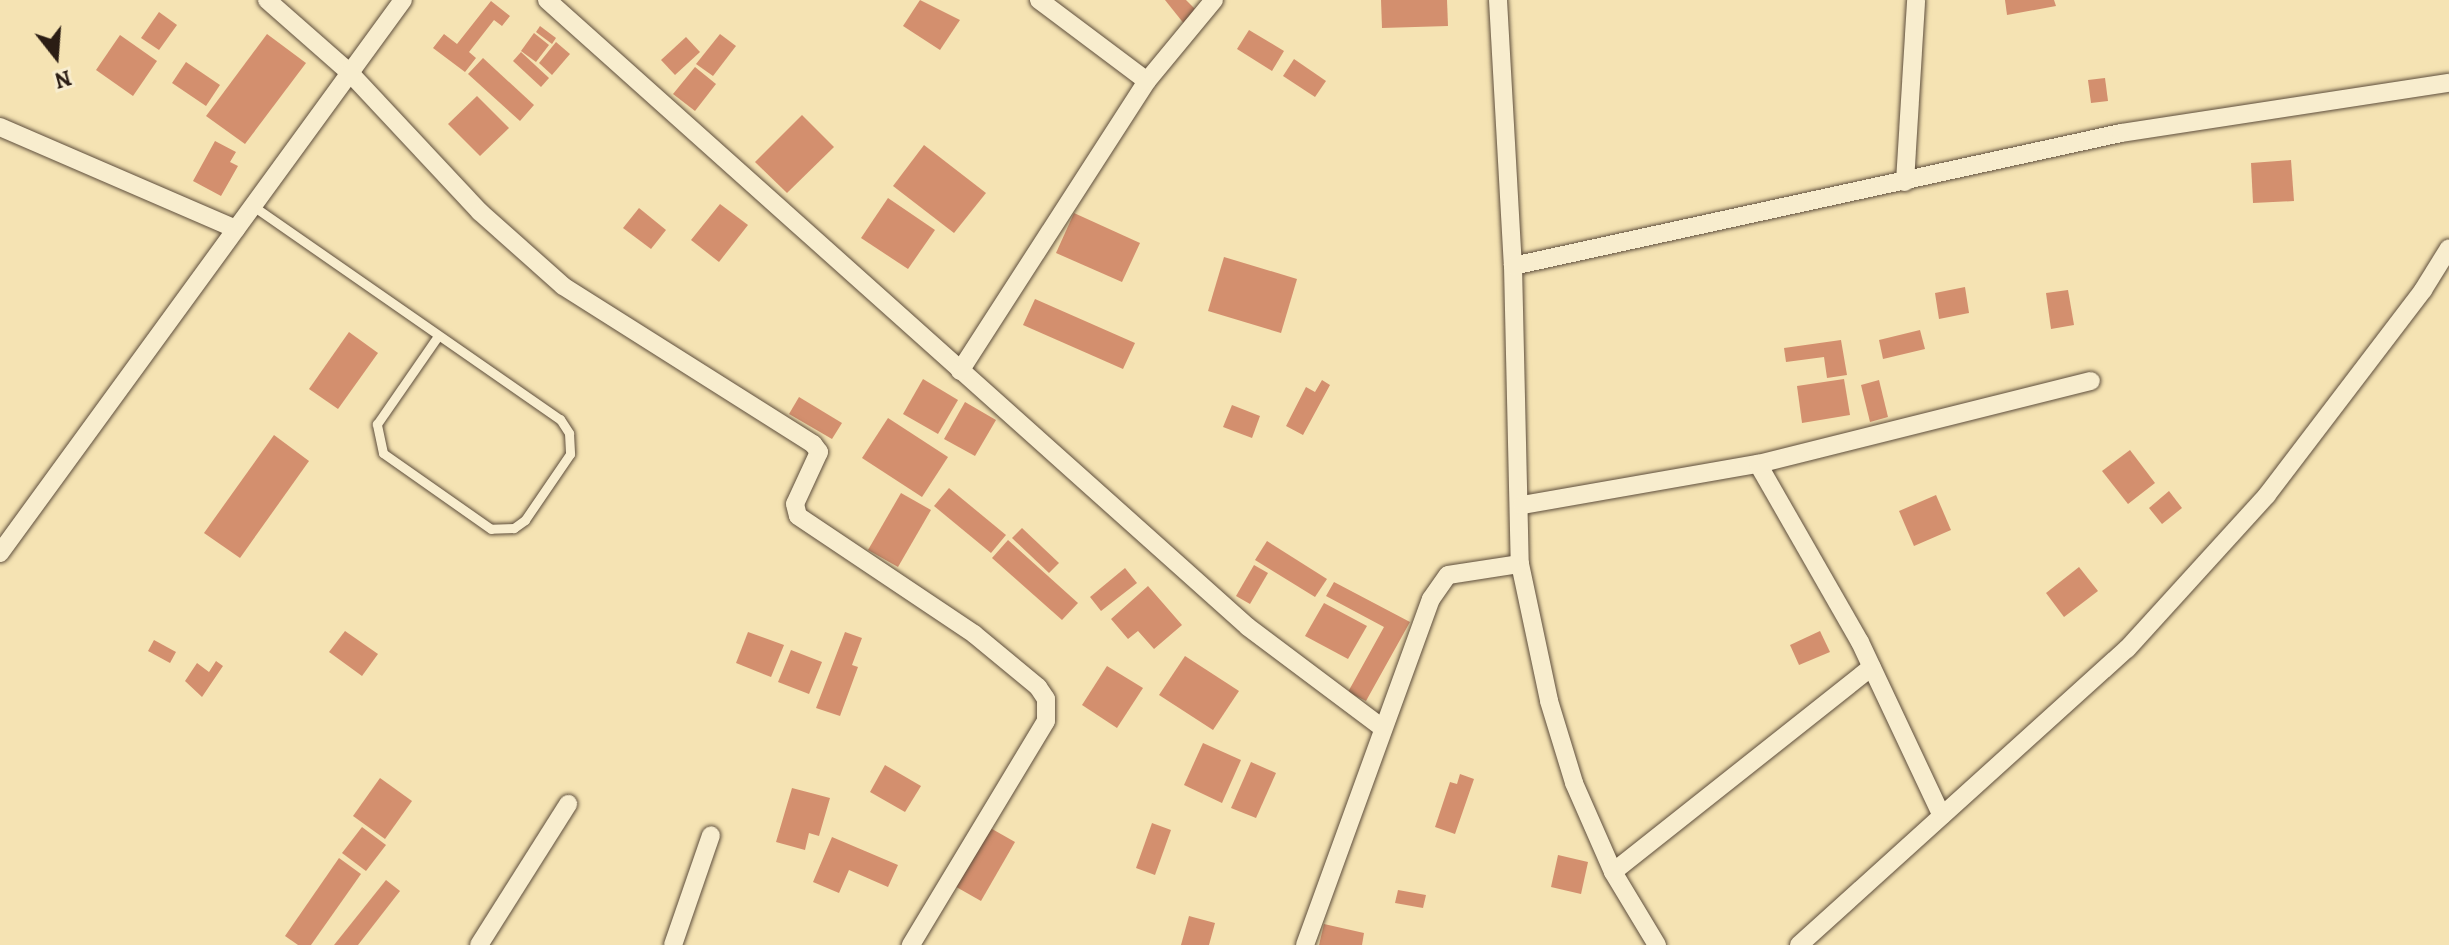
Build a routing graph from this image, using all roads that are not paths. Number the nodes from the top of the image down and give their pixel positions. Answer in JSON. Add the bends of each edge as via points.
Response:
{"nodes":[{"id":1,"x":267,"y":0,"type":"edge"},
{"id":2,"x":403,"y":0,"type":"edge"},
{"id":3,"x":547,"y":0,"type":"edge"},
{"id":4,"x":1039,"y":0,"type":"edge"},
{"id":5,"x":1214,"y":0,"type":"edge"},
{"id":6,"x":1498,"y":0,"type":"edge"},
{"id":7,"x":1916,"y":0,"type":"edge"},
{"id":8,"x":350,"y":73,"type":"junction"},
{"id":9,"x":1147,"y":81,"type":"junction"},
{"id":10,"x":2449,"y":83,"type":"edge"},
{"id":11,"x":0,"y":127,"type":"edge"},
{"id":12,"x":1905,"y":182,"type":"junction"},
{"id":13,"x":253,"y":206,"type":"junction"},
{"id":14,"x":236,"y":229,"type":"junction"},
{"id":15,"x":2449,"y":248,"type":"edge"},
{"id":16,"x":1513,"y":266,"type":"junction"},
{"id":17,"x":438,"y":336,"type":"junction"},
{"id":18,"x":960,"y":371,"type":"junction"},
{"id":19,"x":2091,"y":381,"type":"dead end"},
{"id":20,"x":1758,"y":464,"type":"junction"},
{"id":21,"x":1522,"y":505,"type":"junction"},
{"id":22,"x":0,"y":553,"type":"edge"},
{"id":23,"x":1520,"y":564,"type":"junction"},
{"id":24,"x":1872,"y":667,"type":"junction"},
{"id":25,"x":1381,"y":727,"type":"junction"},
{"id":26,"x":568,"y":804,"type":"dead end"},
{"id":27,"x":1942,"y":816,"type":"junction"},
{"id":28,"x":711,"y":835,"type":"dead end"},
{"id":29,"x":1613,"y":872,"type":"junction"},
{"id":30,"x":479,"y":945,"type":"edge"},
{"id":31,"x":673,"y":945,"type":"edge"},
{"id":32,"x":911,"y":945,"type":"edge"},
{"id":33,"x":1305,"y":945,"type":"edge"},
{"id":34,"x":1657,"y":945,"type":"edge"},
{"id":35,"x":1799,"y":945,"type":"edge"}],
"edges":[{"from":1,"to":8,"type":"street"},
{"from":2,"to":8,"type":"street"},
{"from":3,"to":18,"type":"street"},
{"from":4,"to":9,"type":"street"},
{"from":5,"to":9,"type":"street"},
{"from":6,"to":16,"type":"street"},
{"from":7,"to":12,"type":"street"},
{"from":8,"to":13,"type":"street"},
{"from":8,"to":32,"type":"street","via":[[480,212],[563,286],[813,444],[819,452],[795,504],[798,516],[974,634],[1046,699],[1046,721]]},
{"from":9,"to":18,"type":"street"},
{"from":10,"to":12,"type":"street","via":[[2121,133]]},
{"from":11,"to":14,"type":"street"},
{"from":12,"to":16,"type":"street"},
{"from":13,"to":14,"type":"street"},
{"from":13,"to":17,"type":"lane"},
{"from":14,"to":22,"type":"street"},
{"from":15,"to":27,"type":"street","via":[[2267,495],[2127,649]]},
{"from":16,"to":21,"type":"street"},
{"from":17,"to":17,"type":"lane","via":[[560,419],[569,433],[570,454],[514,528],[491,529],[383,453],[377,424]]},
{"from":18,"to":25,"type":"street","via":[[1248,627]]},
{"from":19,"to":20,"type":"street"},
{"from":20,"to":21,"type":"street"},
{"from":20,"to":24,"type":"street"},
{"from":21,"to":23,"type":"street"},
{"from":23,"to":25,"type":"street","via":[[1448,575],[1431,599]]},
{"from":23,"to":29,"type":"street","via":[[1549,701],[1574,783]]},
{"from":24,"to":27,"type":"street"},
{"from":24,"to":29,"type":"street"},
{"from":25,"to":33,"type":"street"},
{"from":26,"to":30,"type":"street"},
{"from":27,"to":35,"type":"street"},
{"from":28,"to":31,"type":"street"},
{"from":29,"to":34,"type":"street"}]}
